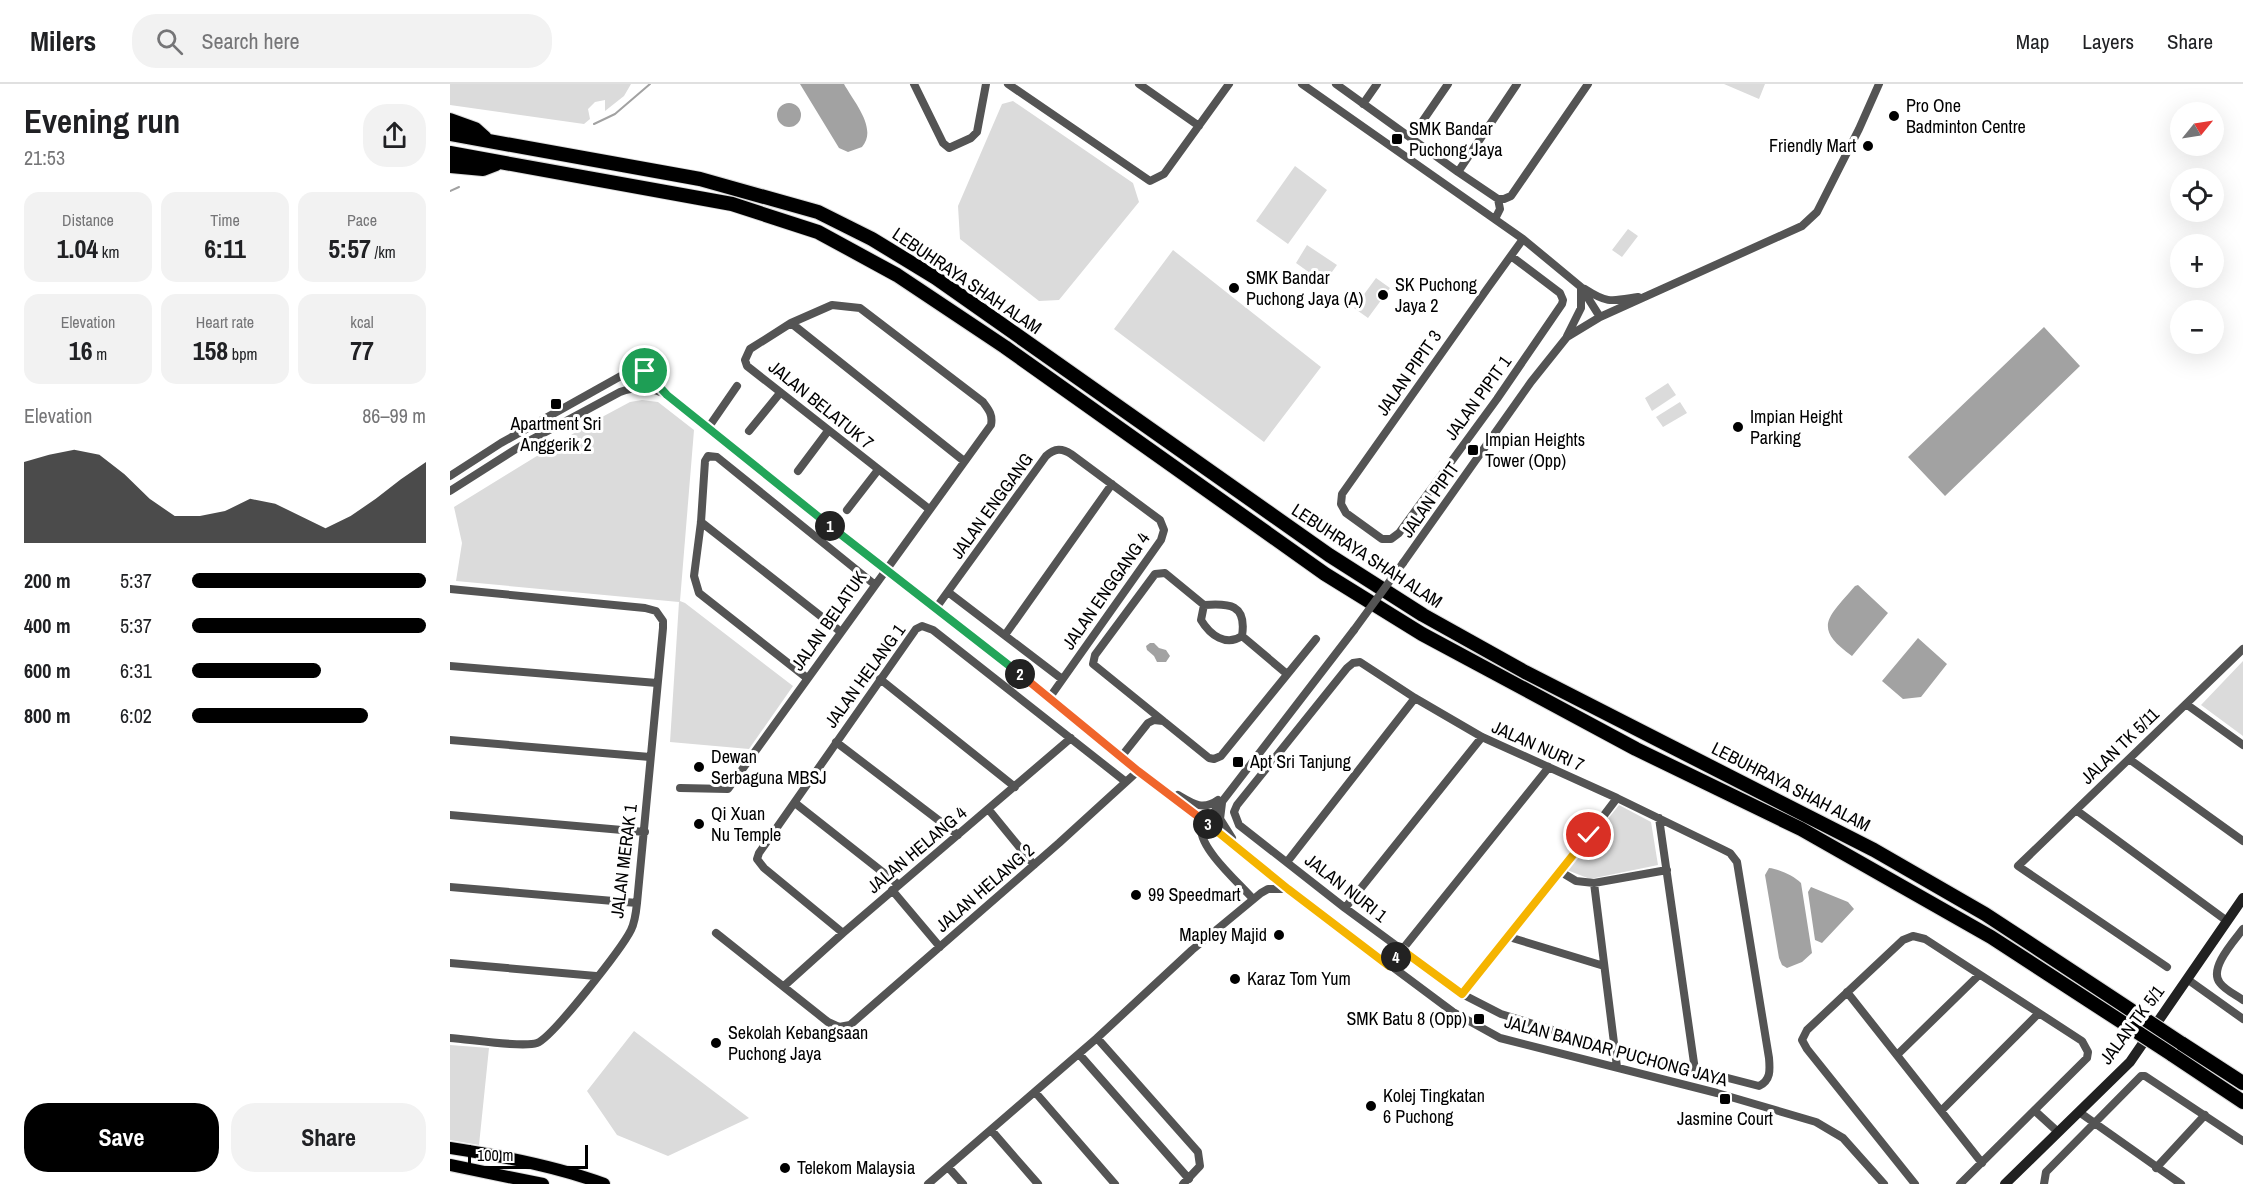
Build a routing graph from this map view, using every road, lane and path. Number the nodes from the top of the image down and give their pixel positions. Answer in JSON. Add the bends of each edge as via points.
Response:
{"nodes":[{"id":1,"x":914,"y":84,"type":"edge"},
{"id":2,"x":986,"y":84,"type":"edge"},
{"id":3,"x":1008,"y":84,"type":"edge"},
{"id":4,"x":1139,"y":84,"type":"edge"},
{"id":5,"x":1229,"y":84,"type":"edge"},
{"id":6,"x":1336,"y":84,"type":"edge"},
{"id":7,"x":1377,"y":84,"type":"edge"},
{"id":8,"x":1448,"y":84,"type":"edge"},
{"id":9,"x":1517,"y":84,"type":"edge"},
{"id":10,"x":1588,"y":84,"type":"edge"},
{"id":11,"x":1879,"y":84,"type":"edge"},
{"id":12,"x":1306,"y":85,"type":"edge"},
{"id":13,"x":1363,"y":104,"type":"junction"},
{"id":14,"x":450,"y":120,"type":"edge"},
{"id":15,"x":1199,"y":126,"type":"junction"},
{"id":16,"x":450,"y":134,"type":"edge"},
{"id":17,"x":1411,"y":138,"type":"junction"},
{"id":18,"x":487,"y":140,"type":"junction"},
{"id":19,"x":450,"y":153,"type":"edge"},
{"id":20,"x":498,"y":163,"type":"junction"},
{"id":21,"x":450,"y":166,"type":"edge"},
{"id":22,"x":1458,"y":172,"type":"junction"},
{"id":23,"x":1501,"y":199,"type":"junction"},
{"id":24,"x":1495,"y":219,"type":"junction"},
{"id":25,"x":1523,"y":239,"type":"junction"},
{"id":26,"x":1511,"y":256,"type":"junction"},
{"id":27,"x":1581,"y":287,"type":"junction"},
{"id":28,"x":1648,"y":295,"type":"junction"},
{"id":29,"x":1600,"y":317,"type":"junction"},
{"id":30,"x":791,"y":323,"type":"junction"},
{"id":31,"x":1566,"y":337,"type":"junction"},
{"id":32,"x":737,"y":386,"type":"dead end"},
{"id":33,"x":780,"y":393,"type":"junction"},
{"id":34,"x":667,"y":395,"type":"junction"},
{"id":35,"x":708,"y":428,"type":"junction"},
{"id":36,"x":749,"y":431,"type":"dead end"},
{"id":37,"x":828,"y":431,"type":"junction"},
{"id":38,"x":964,"y":461,"type":"junction"},
{"id":39,"x":878,"y":470,"type":"junction"},
{"id":40,"x":798,"y":471,"type":"dead end"},
{"id":41,"x":450,"y":476,"type":"edge"},
{"id":42,"x":1112,"y":484,"type":"junction"},
{"id":43,"x":450,"y":490,"type":"edge"},
{"id":44,"x":929,"y":509,"type":"junction"},
{"id":45,"x":847,"y":510,"type":"dead end"},
{"id":46,"x":701,"y":522,"type":"junction"},
{"id":47,"x":1360,"y":523,"type":"joint"},
{"id":48,"x":885,"y":569,"type":"junction"},
{"id":49,"x":874,"y":584,"type":"junction"},
{"id":50,"x":450,"y":589,"type":"edge"},
{"id":51,"x":948,"y":592,"type":"junction"},
{"id":52,"x":1204,"y":605,"type":"junction"},
{"id":53,"x":936,"y":608,"type":"junction"},
{"id":54,"x":841,"y":632,"type":"junction"},
{"id":55,"x":1005,"y":635,"type":"junction"},
{"id":56,"x":1242,"y":636,"type":"junction"},
{"id":57,"x":1316,"y":639,"type":"dead end"},
{"id":58,"x":2243,"y":649,"type":"edge"},
{"id":59,"x":450,"y":666,"type":"edge"},
{"id":60,"x":1287,"y":674,"type":"junction"},
{"id":61,"x":807,"y":678,"type":"junction"},
{"id":62,"x":880,"y":679,"type":"junction"},
{"id":63,"x":1062,"y":679,"type":"junction"},
{"id":64,"x":657,"y":683,"type":"junction"},
{"id":65,"x":1050,"y":697,"type":"junction"},
{"id":66,"x":1414,"y":698,"type":"junction"},
{"id":67,"x":2186,"y":704,"type":"junction"},
{"id":68,"x":1145,"y":707,"type":"junction"},
{"id":69,"x":1163,"y":721,"type":"junction"},
{"id":70,"x":1148,"y":723,"type":"junction"},
{"id":71,"x":1482,"y":737,"type":"junction"},
{"id":72,"x":1071,"y":738,"type":"junction"},
{"id":73,"x":450,"y":740,"type":"edge"},
{"id":74,"x":837,"y":742,"type":"junction"},
{"id":75,"x":2243,"y":745,"type":"edge"},
{"id":76,"x":650,"y":757,"type":"junction"},
{"id":77,"x":1121,"y":757,"type":"junction"},
{"id":78,"x":2129,"y":759,"type":"junction"},
{"id":79,"x":1549,"y":767,"type":"junction"},
{"id":80,"x":1138,"y":771,"type":"junction"},
{"id":81,"x":1146,"y":777,"type":"junction"},
{"id":82,"x":1126,"y":782,"type":"junction"},
{"id":83,"x":1015,"y":787,"type":"junction"},
{"id":84,"x":680,"y":788,"type":"dead end"},
{"id":85,"x":1225,"y":796,"type":"junction"},
{"id":86,"x":1617,"y":798,"type":"junction"},
{"id":87,"x":795,"y":803,"type":"junction"},
{"id":88,"x":1237,"y":805,"type":"joint"},
{"id":89,"x":988,"y":810,"type":"junction"},
{"id":90,"x":2076,"y":810,"type":"junction"},
{"id":91,"x":450,"y":815,"type":"edge"},
{"id":92,"x":1659,"y":818,"type":"junction"},
{"id":93,"x":1205,"y":822,"type":"junction"},
{"id":94,"x":645,"y":832,"type":"junction"},
{"id":95,"x":958,"y":835,"type":"junction"},
{"id":96,"x":2243,"y":841,"type":"edge"},
{"id":97,"x":1242,"y":851,"type":"junction"},
{"id":98,"x":1287,"y":862,"type":"junction"},
{"id":99,"x":1034,"y":865,"type":"junction"},
{"id":100,"x":1666,"y":870,"type":"junction"},
{"id":101,"x":1561,"y":872,"type":"junction"},
{"id":102,"x":1594,"y":883,"type":"junction"},
{"id":103,"x":450,"y":887,"type":"edge"},
{"id":104,"x":896,"y":888,"type":"junction"},
{"id":105,"x":1288,"y":889,"type":"junction"},
{"id":106,"x":2243,"y":898,"type":"edge"},
{"id":107,"x":1253,"y":899,"type":"junction"},
{"id":108,"x":637,"y":903,"type":"junction"},
{"id":109,"x":1345,"y":908,"type":"junction"},
{"id":110,"x":2227,"y":921,"type":"junction"},
{"id":111,"x":2243,"y":929,"type":"edge"},
{"id":112,"x":716,"y":933,"type":"dead end"},
{"id":113,"x":843,"y":933,"type":"junction"},
{"id":114,"x":1509,"y":937,"type":"junction"},
{"id":115,"x":940,"y":947,"type":"junction"},
{"id":116,"x":1402,"y":950,"type":"junction"},
{"id":117,"x":450,"y":963,"type":"edge"},
{"id":118,"x":1389,"y":966,"type":"junction"},
{"id":119,"x":1604,"y":966,"type":"junction"},
{"id":120,"x":2167,"y":967,"type":"dead end"},
{"id":121,"x":1979,"y":975,"type":"junction"},
{"id":122,"x":596,"y":976,"type":"junction"},
{"id":123,"x":2187,"y":979,"type":"junction"},
{"id":124,"x":784,"y":986,"type":"junction"},
{"id":125,"x":1847,"y":992,"type":"junction"},
{"id":126,"x":1462,"y":994,"type":"junction"},
{"id":127,"x":2243,"y":1000,"type":"edge"},
{"id":128,"x":2038,"y":1014,"type":"junction"},
{"id":129,"x":2243,"y":1019,"type":"edge"},
{"id":130,"x":450,"y":1038,"type":"edge"},
{"id":131,"x":1097,"y":1038,"type":"junction"},
{"id":132,"x":1615,"y":1049,"type":"junction"},
{"id":133,"x":1079,"y":1054,"type":"junction"},
{"id":134,"x":1897,"y":1055,"type":"junction"},
{"id":135,"x":1617,"y":1067,"type":"junction"},
{"id":136,"x":1695,"y":1070,"type":"junction"},
{"id":137,"x":2243,"y":1083,"type":"edge"},
{"id":138,"x":1759,"y":1086,"type":"joint"},
{"id":139,"x":1035,"y":1092,"type":"junction"},
{"id":140,"x":2243,"y":1102,"type":"edge"},
{"id":141,"x":1941,"y":1110,"type":"junction"},
{"id":142,"x":2035,"y":1111,"type":"junction"},
{"id":143,"x":2079,"y":1112,"type":"junction"},
{"id":144,"x":2205,"y":1115,"type":"junction"},
{"id":145,"x":2094,"y":1123,"type":"junction"},
{"id":146,"x":991,"y":1130,"type":"junction"},
{"id":147,"x":2058,"y":1132,"type":"junction"},
{"id":148,"x":2243,"y":1141,"type":"edge"},
{"id":149,"x":450,"y":1148,"type":"edge"},
{"id":150,"x":1982,"y":1163,"type":"junction"},
{"id":151,"x":450,"y":1165,"type":"edge"},
{"id":152,"x":948,"y":1167,"type":"junction"},
{"id":153,"x":2156,"y":1168,"type":"junction"},
{"id":154,"x":1186,"y":1181,"type":"edge"},
{"id":155,"x":543,"y":1184,"type":"edge"},
{"id":156,"x":604,"y":1184,"type":"edge"},
{"id":157,"x":928,"y":1184,"type":"edge"},
{"id":158,"x":963,"y":1184,"type":"edge"},
{"id":159,"x":1038,"y":1184,"type":"edge"},
{"id":160,"x":1115,"y":1184,"type":"edge"},
{"id":161,"x":1884,"y":1184,"type":"edge"},
{"id":162,"x":1915,"y":1184,"type":"edge"},
{"id":163,"x":1960,"y":1184,"type":"edge"},
{"id":164,"x":2006,"y":1184,"type":"edge"},
{"id":165,"x":2044,"y":1184,"type":"edge"},
{"id":166,"x":2181,"y":1184,"type":"edge"}],
"edges":[{"from":1,"to":2,"type":"street","via":[[949,148],[977,132]]},
{"from":3,"to":15,"type":"street","via":[[1150,181],[1164,174]]},
{"from":4,"to":15,"type":"street"},
{"from":5,"to":15,"type":"street"},
{"from":6,"to":13,"type":"street"},
{"from":7,"to":13,"type":"street"},
{"from":8,"to":17,"type":"street"},
{"from":9,"to":22,"type":"street"},
{"from":10,"to":23,"type":"street","via":[[1511,196]]},
{"from":11,"to":28,"type":"street","name":"JALAN PIPIT","via":[[1817,212],[1802,226]]},
{"from":12,"to":24,"type":"street"},
{"from":13,"to":17,"type":"street"},
{"from":14,"to":18,"type":"highway","via":[[475,129]]},
{"from":16,"to":18,"type":"highway","name":"LEBUHRAYA SHAH ALAM"},
{"from":17,"to":22,"type":"street"},
{"from":18,"to":137,"type":"highway","name":"LEBUHRAYA SHAH ALAM","bridge":true,"via":[[700,179],[818,212],[872,239],[936,278],[1329,555],[1423,615],[1525,672],[1874,850],[1985,914]]},
{"from":19,"to":20,"type":"highway","name":"LEBUHRAYA SHAH ALAM"},
{"from":20,"to":21,"type":"highway","via":[[483,169]]},
{"from":20,"to":140,"type":"highway","name":"LEBUHRAYA SHAH ALAM","bridge":true,"via":[[732,204],[818,232],[897,274],[1325,574],[1422,634],[1636,749],[1801,829],[1991,937]]},
{"from":22,"to":23,"type":"street"},
{"from":23,"to":24,"type":"street"},
{"from":24,"to":25,"type":"street"},
{"from":25,"to":26,"type":"street","name":"JALAN PIPIT 3"},
{"from":25,"to":27,"type":"street"},
{"from":26,"to":47,"type":"street","name":"JALAN PIPIT 3","via":[[1342,494],[1341,504],[1346,513]]},
{"from":26,"to":47,"type":"street","name":"JALAN PIPIT 1","via":[[1562,297],[1562,304],[1399,533],[1382,539]]},
{"from":27,"to":28,"type":"street","via":[[1612,301]]},
{"from":27,"to":29,"type":"street"},
{"from":27,"to":31,"type":"street","via":[[1581,308]]},
{"from":28,"to":29,"type":"street","name":"JALAN PIPIT"},
{"from":29,"to":31,"type":"street","name":"JALAN PIPIT"},
{"from":30,"to":33,"type":"street","name":"JALAN BELATUK 7","via":[[750,349],[745,360]]},
{"from":30,"to":38,"type":"street"},
{"from":30,"to":38,"type":"street","name":"JALAN BELATUK","via":[[832,305],[860,308],[982,402],[991,413],[991,425]]},
{"from":31,"to":85,"type":"street","name":"JALAN PIPIT","bridge":true,"via":[[1404,563]]},
{"from":32,"to":35,"type":"street"},
{"from":33,"to":36,"type":"street"},
{"from":33,"to":37,"type":"street","name":"JALAN BELATUK 7"},
{"from":34,"to":35,"type":"street","name":"JALAN BANDAR PUCHONG JAYA"},
{"from":34,"to":41,"type":"street","name":"JALAN BANDAR PUCHONG JAYA","via":[[645,371],[634,369]]},
{"from":34,"to":43,"type":"street","name":"JALAN BANDAR PUCHONG JAYA","via":[[649,387],[628,388],[527,442]]},
{"from":35,"to":48,"type":"street","name":"JALAN BANDAR PUCHONG JAYA"},
{"from":37,"to":39,"type":"street","name":"JALAN BELATUK 7"},
{"from":37,"to":40,"type":"street"},
{"from":38,"to":44,"type":"street","name":"JALAN BELATUK"},
{"from":39,"to":44,"type":"street","name":"JALAN BELATUK 7"},
{"from":39,"to":45,"type":"street"},
{"from":42,"to":51,"type":"street","name":"JALAN ENGGANG","via":[[1066,450],[1050,453]]},
{"from":42,"to":55,"type":"street"},
{"from":42,"to":63,"type":"street","name":"JALAN ENGGANG 4","via":[[1160,520],[1163,535]]},
{"from":44,"to":48,"type":"street","name":"JALAN BELATUK"},
{"from":46,"to":49,"type":"street","via":[[705,460],[708,456],[717,457]]},
{"from":46,"to":54,"type":"street"},
{"from":46,"to":61,"type":"street","via":[[694,576],[699,593]]},
{"from":48,"to":49,"type":"street","name":"JALAN BELATUK"},
{"from":48,"to":53,"type":"street","name":"JALAN BANDAR PUCHONG JAYA"},
{"from":49,"to":54,"type":"street","name":"JALAN BELATUK"},
{"from":50,"to":64,"type":"street","name":"JALAN MERAK 1","via":[[657,611],[663,621]]},
{"from":51,"to":53,"type":"street","name":"JALAN ENGGANG"},
{"from":51,"to":55,"type":"street"},
{"from":52,"to":56,"type":"street","via":[[1226,603],[1236,609],[1244,625]]},
{"from":52,"to":56,"type":"street","via":[[1201,620],[1210,631],[1226,642]]},
{"from":52,"to":68,"type":"street","via":[[1165,573],[1155,574],[1095,654],[1093,664]]},
{"from":53,"to":65,"type":"street","name":"JALAN BANDAR PUCHONG JAYA"},
{"from":54,"to":61,"type":"street","name":"JALAN BELATUK"},
{"from":55,"to":63,"type":"street"},
{"from":56,"to":60,"type":"street"},
{"from":57,"to":60,"type":"street"},
{"from":58,"to":67,"type":"street","name":"JALAN TK 5/11"},
{"from":59,"to":64,"type":"street"},
{"from":60,"to":69,"type":"street","via":[[1221,756],[1214,759]]},
{"from":61,"to":84,"type":"street","name":"JALAN BELATUK","via":[[728,789]]},
{"from":62,"to":72,"type":"street","name":"JALAN HELANG 1","via":[[912,634],[922,627],[933,630]]},
{"from":62,"to":74,"type":"street","name":"JALAN HELANG 1"},
{"from":62,"to":83,"type":"street"},
{"from":63,"to":65,"type":"street","name":"JALAN ENGGANG 4"},
{"from":64,"to":76,"type":"street","name":"JALAN MERAK 1"},
{"from":65,"to":77,"type":"street","name":"JALAN BANDAR PUCHONG JAYA"},
{"from":66,"to":71,"type":"street","name":"JALAN NURI 7"},
{"from":66,"to":88,"type":"street","name":"JALAN NURI 7","via":[[1360,662],[1353,663]]},
{"from":66,"to":98,"type":"street"},
{"from":67,"to":75,"type":"street"},
{"from":67,"to":78,"type":"street","name":"JALAN TK 5/11"},
{"from":68,"to":69,"type":"street"},
{"from":68,"to":70,"type":"street"},
{"from":69,"to":70,"type":"street"},
{"from":70,"to":77,"type":"street"},
{"from":71,"to":79,"type":"street","name":"JALAN NURI 7"},
{"from":71,"to":109,"type":"street"},
{"from":72,"to":82,"type":"street","name":"JALAN HELANG 1"},
{"from":72,"to":83,"type":"street","name":"JALAN HELANG 4"},
{"from":73,"to":76,"type":"street"},
{"from":74,"to":87,"type":"street","name":"JALAN HELANG 1"},
{"from":74,"to":95,"type":"street"},
{"from":76,"to":94,"type":"street","name":"JALAN MERAK 1"},
{"from":77,"to":80,"type":"street","name":"JALAN BANDAR PUCHONG JAYA"},
{"from":78,"to":90,"type":"street","name":"JALAN TK 5/11"},
{"from":78,"to":96,"type":"street"},
{"from":79,"to":86,"type":"street","name":"JALAN NURI 7"},
{"from":79,"to":116,"type":"street"},
{"from":80,"to":81,"type":"street","name":"JALAN BANDAR PUCHONG JAYA"},
{"from":80,"to":82,"type":"street","name":"JALAN HELANG 2"},
{"from":81,"to":85,"type":"street","via":[[1195,806],[1213,804]]},
{"from":81,"to":93,"type":"street","name":"JALAN BANDAR PUCHONG JAYA"},
{"from":82,"to":99,"type":"street","name":"JALAN HELANG 2"},
{"from":83,"to":89,"type":"street","name":"JALAN HELANG 4"},
{"from":85,"to":93,"type":"street","name":"JALAN PIPIT"},
{"from":85,"to":97,"type":"street","via":[[1220,819]]},
{"from":86,"to":92,"type":"street","name":"JALAN NURI 7"},
{"from":86,"to":101,"type":"street"},
{"from":87,"to":104,"type":"street"},
{"from":87,"to":113,"type":"street","name":"JALAN HELANG 1","via":[[757,860]]},
{"from":88,"to":98,"type":"street","name":"JALAN NURI 1","via":[[1234,812],[1239,825]]},
{"from":89,"to":95,"type":"street","name":"JALAN HELANG 4"},
{"from":89,"to":99,"type":"street"},
{"from":90,"to":110,"type":"street"},
{"from":90,"to":120,"type":"street","name":"JALAN TK 5/11","via":[[2018,866]]},
{"from":91,"to":94,"type":"street"},
{"from":92,"to":100,"type":"street"},
{"from":92,"to":138,"type":"street","name":"JALAN NURI 7","via":[[1730,853],[1737,862],[1769,1058],[1768,1079]]},
{"from":93,"to":97,"type":"street","name":"JALAN BANDAR PUCHONG JAYA"},
{"from":93,"to":107,"type":"street","via":[[1201,829],[1203,843]]},
{"from":94,"to":108,"type":"street","name":"JALAN MERAK 1"},
{"from":95,"to":104,"type":"street","name":"JALAN HELANG 4"},
{"from":97,"to":105,"type":"street","name":"JALAN BANDAR PUCHONG JAYA"},
{"from":98,"to":109,"type":"street","name":"JALAN NURI 1"},
{"from":99,"to":115,"type":"street","name":"JALAN HELANG 2"},
{"from":100,"to":102,"type":"street"},
{"from":100,"to":136,"type":"street"},
{"from":101,"to":102,"type":"street","via":[[1576,881]]},
{"from":101,"to":114,"type":"street"},
{"from":102,"to":119,"type":"street"},
{"from":103,"to":108,"type":"street"},
{"from":104,"to":113,"type":"street","name":"JALAN HELANG 4"},
{"from":104,"to":115,"type":"street"},
{"from":105,"to":107,"type":"street","via":[[1269,888]]},
{"from":105,"to":118,"type":"street","name":"JALAN BANDAR PUCHONG JAYA"},
{"from":106,"to":110,"type":"street","name":"JALAN TK 5/1"},
{"from":107,"to":131,"type":"street"},
{"from":108,"to":122,"type":"street","name":"JALAN MERAK 1","via":[[630,932]]},
{"from":109,"to":116,"type":"street","name":"JALAN NURI 1"},
{"from":110,"to":123,"type":"street","name":"JALAN TK 5/1"},
{"from":111,"to":127,"type":"street","via":[[2216,970],[2221,985]]},
{"from":112,"to":124,"type":"street"},
{"from":113,"to":124,"type":"street","name":"JALAN HELANG 4"},
{"from":114,"to":119,"type":"street"},
{"from":114,"to":126,"type":"street"},
{"from":115,"to":124,"type":"street","name":"JALAN HELANG 2","via":[[844,1027],[833,1025]]},
{"from":116,"to":118,"type":"street"},
{"from":116,"to":126,"type":"street","name":"JALAN NURI 1"},
{"from":117,"to":122,"type":"street"},
{"from":118,"to":135,"type":"street","name":"JALAN BANDAR PUCHONG JAYA","via":[[1453,1012],[1500,1038]]},
{"from":119,"to":132,"type":"street"},
{"from":121,"to":125,"type":"street","via":[[1925,939],[1913,936],[1903,940]]},
{"from":121,"to":128,"type":"street"},
{"from":121,"to":134,"type":"street"},
{"from":122,"to":130,"type":"street","name":"JALAN MERAK 1","via":[[561,1023],[539,1042]]},
{"from":123,"to":129,"type":"street"},
{"from":123,"to":143,"type":"street","name":"JALAN TK 5/1","via":[[2130,1062]]},
{"from":125,"to":134,"type":"street"},
{"from":125,"to":162,"type":"street","via":[[1807,1030],[1802,1040]]},
{"from":126,"to":132,"type":"street","name":"JALAN NURI 1","via":[[1501,1014]]},
{"from":128,"to":141,"type":"street"},
{"from":128,"to":142,"type":"street","via":[[2082,1041],[2088,1052],[2087,1058]]},
{"from":131,"to":133,"type":"street"},
{"from":131,"to":154,"type":"street","via":[[1198,1152],[1200,1166]]},
{"from":132,"to":135,"type":"street"},
{"from":132,"to":136,"type":"street","name":"JALAN NURI 1"},
{"from":133,"to":139,"type":"street"},
{"from":133,"to":154,"type":"street"},
{"from":134,"to":141,"type":"street"},
{"from":135,"to":161,"type":"street","name":"JALAN BANDAR PUCHONG JAYA","via":[[1816,1122],[1843,1137]]},
{"from":136,"to":138,"type":"street","name":"JALAN NURI 1"},
{"from":139,"to":146,"type":"street"},
{"from":139,"to":160,"type":"street"},
{"from":141,"to":150,"type":"street"},
{"from":142,"to":147,"type":"street"},
{"from":142,"to":150,"type":"street"},
{"from":143,"to":145,"type":"street"},
{"from":143,"to":147,"type":"street","name":"JALAN TK 5/1"},
{"from":144,"to":145,"type":"street","via":[[2141,1076]]},
{"from":144,"to":148,"type":"street"},
{"from":144,"to":153,"type":"street"},
{"from":145,"to":153,"type":"street"},
{"from":145,"to":165,"type":"street","via":[[2046,1172]]},
{"from":146,"to":152,"type":"street"},
{"from":146,"to":159,"type":"street"},
{"from":147,"to":164,"type":"street","name":"JALAN TK 5/1"},
{"from":149,"to":156,"type":"main road","via":[[501,1156]]},
{"from":150,"to":163,"type":"street"},
{"from":151,"to":155,"type":"main road"},
{"from":152,"to":157,"type":"street"},
{"from":152,"to":158,"type":"street"},
{"from":153,"to":166,"type":"street"}]}
